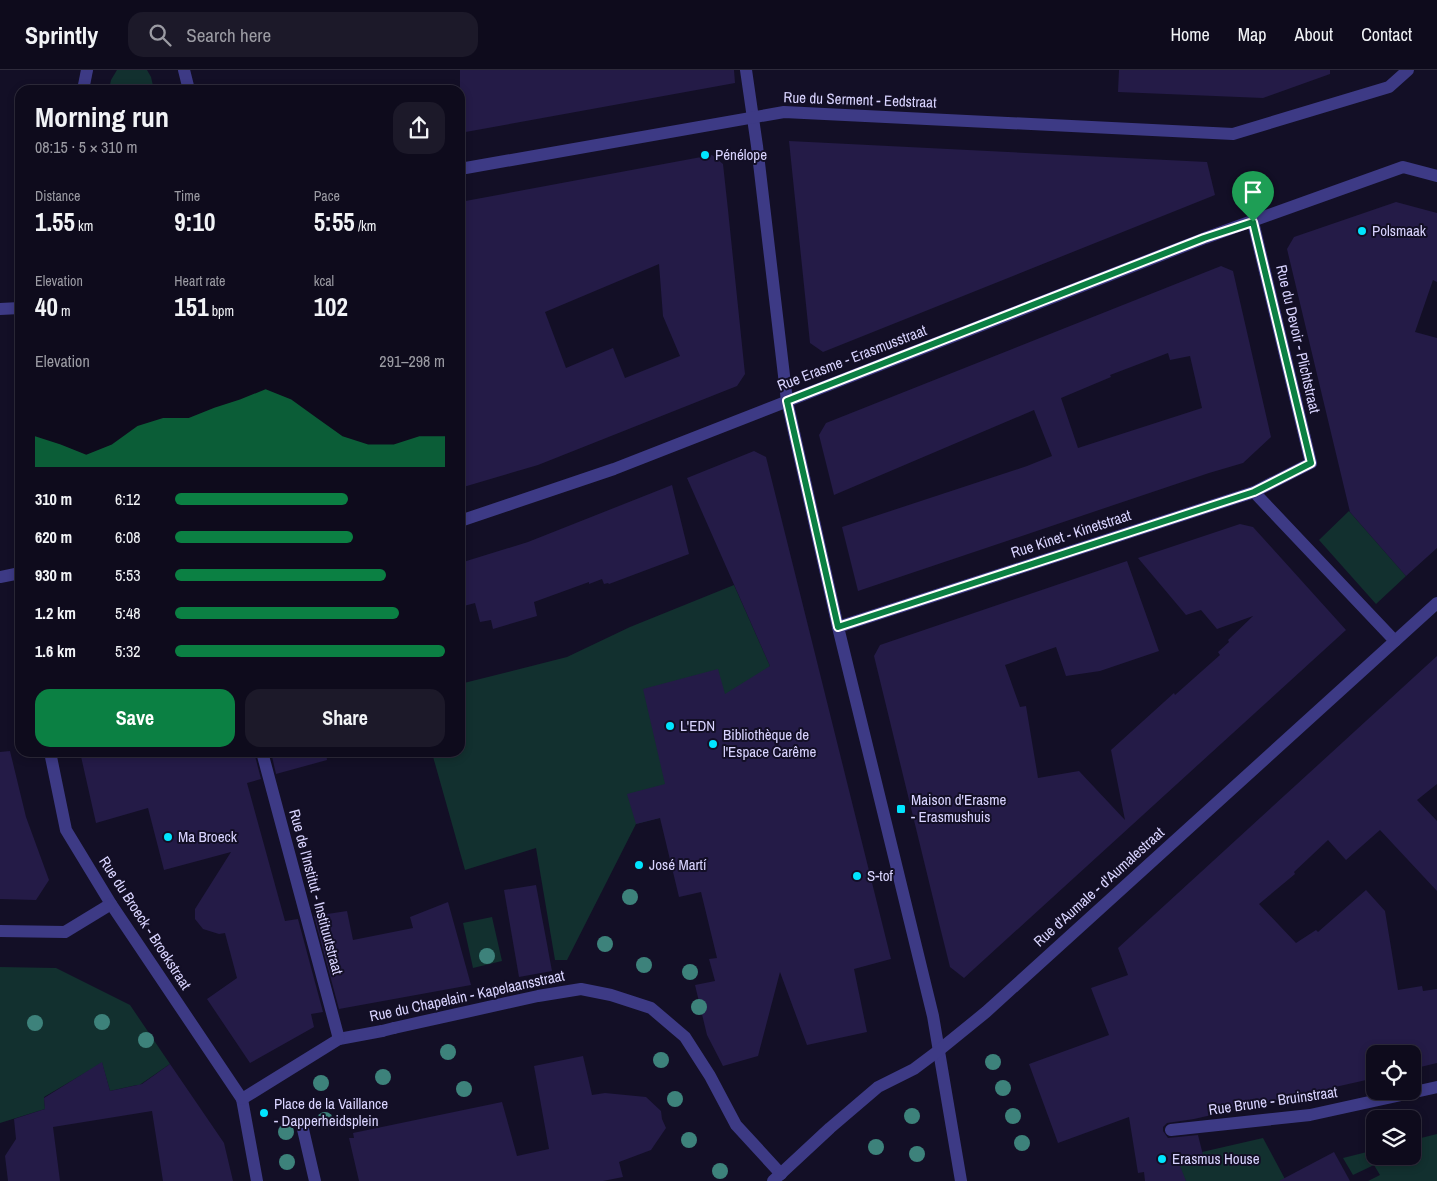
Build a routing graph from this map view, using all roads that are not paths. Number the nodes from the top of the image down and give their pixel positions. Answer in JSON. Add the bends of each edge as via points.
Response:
{"nodes":[{"id":1,"x":87,"y":70,"type":"edge"},
{"id":2,"x":184,"y":70,"type":"edge"},
{"id":3,"x":746,"y":70,"type":"edge"},
{"id":4,"x":1408,"y":70,"type":"edge"},
{"id":5,"x":84,"y":85,"type":"edge"},
{"id":6,"x":188,"y":85,"type":"edge"},
{"id":7,"x":752,"y":117,"type":"junction"},
{"id":8,"x":465,"y":168,"type":"edge"},
{"id":9,"x":1437,"y":176,"type":"edge"},
{"id":10,"x":1253,"y":222,"type":"junction"},
{"id":11,"x":0,"y":308,"type":"edge"},
{"id":12,"x":15,"y":308,"type":"edge"},
{"id":13,"x":787,"y":401,"type":"junction"},
{"id":14,"x":1311,"y":463,"type":"joint"},
{"id":15,"x":1254,"y":492,"type":"junction"},
{"id":16,"x":465,"y":519,"type":"edge"},
{"id":17,"x":15,"y":574,"type":"edge"},
{"id":18,"x":0,"y":577,"type":"edge"},
{"id":19,"x":1437,"y":603,"type":"edge"},
{"id":20,"x":838,"y":627,"type":"junction"},
{"id":21,"x":1395,"y":641,"type":"junction"},
{"id":22,"x":51,"y":757,"type":"edge"},
{"id":23,"x":263,"y":757,"type":"edge"},
{"id":24,"x":112,"y":904,"type":"junction"},
{"id":25,"x":0,"y":932,"type":"edge"},
{"id":26,"x":339,"y":1039,"type":"junction"},
{"id":27,"x":938,"y":1051,"type":"junction"},
{"id":28,"x":1437,"y":1087,"type":"edge"},
{"id":29,"x":242,"y":1099,"type":"junction"},
{"id":30,"x":302,"y":1125,"type":"dead end"},
{"id":31,"x":1171,"y":1130,"type":"dead end"},
{"id":32,"x":777,"y":1177,"type":"edge"},
{"id":33,"x":258,"y":1181,"type":"edge"},
{"id":34,"x":315,"y":1181,"type":"edge"},
{"id":35,"x":961,"y":1181,"type":"edge"}],
"edges":[{"from":1,"to":5,"type":"street"},
{"from":2,"to":6,"type":"street"},
{"from":3,"to":7,"type":"street"},
{"from":4,"to":7,"type":"street","name":"Rue du Serment - Eedstraat","via":[[1390,87],[1233,134],[784,112]]},
{"from":7,"to":8,"type":"street","name":"Rue du Serment - Eedstraat"},
{"from":7,"to":13,"type":"street"},
{"from":9,"to":10,"type":"street","name":"Rue Erasme - Erasmusstraat","via":[[1403,168]]},
{"from":10,"to":13,"type":"street","name":"Rue Erasme - Erasmusstraat","via":[[1204,238]]},
{"from":10,"to":14,"type":"street","name":"Rue du Devoir - Plichtstraat"},
{"from":11,"to":12,"type":"street"},
{"from":13,"to":16,"type":"street","name":"Rue Erasme - Erasmusstraat","via":[[614,469]]},
{"from":13,"to":20,"type":"street"},
{"from":14,"to":15,"type":"street","name":"Rue Kinet - Kinetstraat"},
{"from":15,"to":20,"type":"street","name":"Rue Kinet - Kinetstraat"},
{"from":15,"to":21,"type":"street"},
{"from":17,"to":18,"type":"street"},
{"from":19,"to":21,"type":"street","name":"Rue d'Aumale - d'Aumalestraat"},
{"from":20,"to":27,"type":"street","via":[[930,1006]]},
{"from":21,"to":27,"type":"street","name":"Rue d'Aumale - d'Aumalestraat","via":[[993,1006]]},
{"from":22,"to":24,"type":"street","name":"Rue du Broeck - Broekstraat","via":[[66,830]]},
{"from":23,"to":26,"type":"street","name":"Rue de l'Institut - Instituutstraat"},
{"from":24,"to":25,"type":"street","via":[[65,932]]},
{"from":24,"to":29,"type":"street","name":"Rue du Broeck - Broekstraat"},
{"from":26,"to":29,"type":"street","name":"Rue du Chapelain - Kapelaansstraat"},
{"from":26,"to":32,"type":"street","name":"Rue du Chapelain - Kapelaansstraat","via":[[581,989],[611,995],[651,1008],[685,1037],[736,1125]]},
{"from":27,"to":32,"type":"street","name":"Rue d'Aumale - d'Aumalestraat","via":[[914,1069],[878,1087]]},
{"from":27,"to":35,"type":"street"},
{"from":28,"to":31,"type":"street","name":"Rue Brune - Bruinstraat","via":[[1310,1115]]},
{"from":29,"to":33,"type":"street"},
{"from":30,"to":34,"type":"street"}]}
